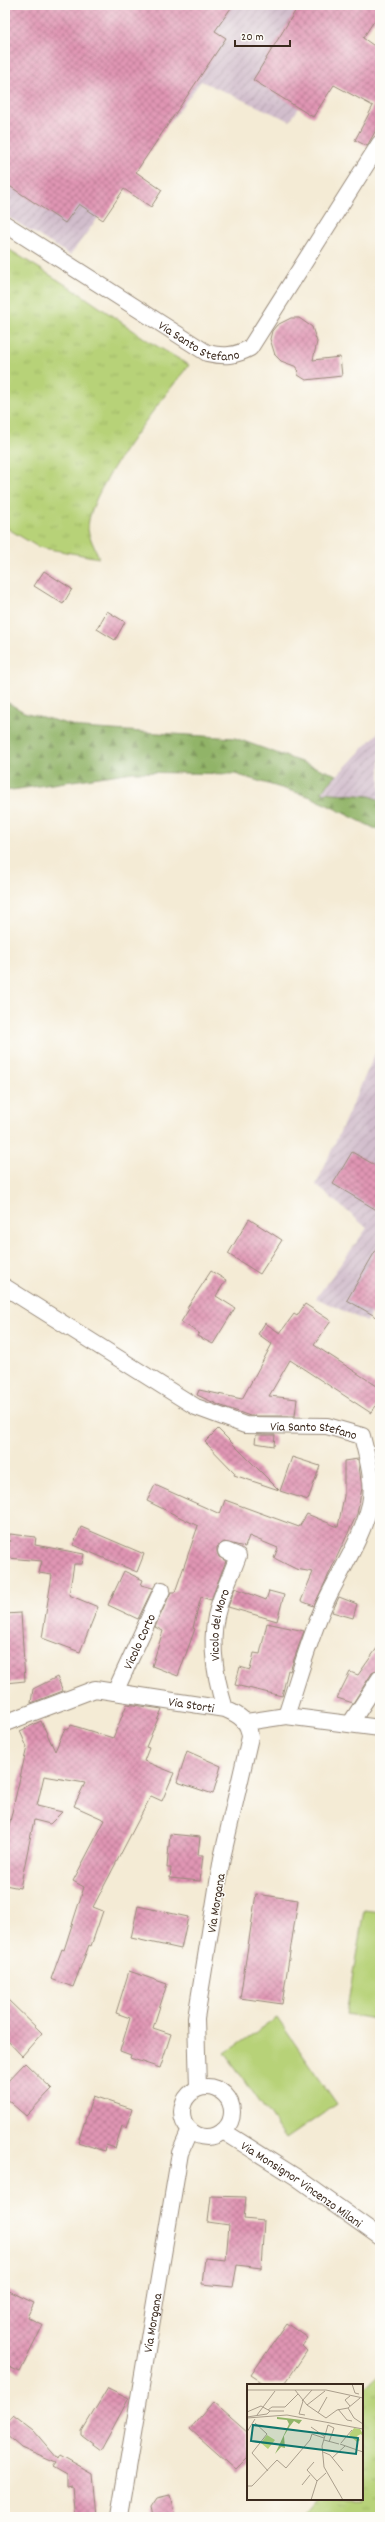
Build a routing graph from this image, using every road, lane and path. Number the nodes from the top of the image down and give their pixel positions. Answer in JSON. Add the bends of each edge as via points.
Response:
{"nodes":[{"id":1,"x":380,"y":143,"type":"edge"},
{"id":2,"x":5,"y":224,"type":"edge"},
{"id":3,"x":5,"y":1287,"type":"edge"},
{"id":4,"x":226,"y":1551,"type":"dead end"},
{"id":5,"x":162,"y":1590,"type":"dead end"},
{"id":6,"x":380,"y":1678,"type":"edge"},
{"id":7,"x":115,"y":1692,"type":"junction"},
{"id":8,"x":225,"y":1709,"type":"junction"},
{"id":9,"x":286,"y":1716,"type":"junction"},
{"id":10,"x":246,"y":1722,"type":"junction"},
{"id":11,"x":5,"y":1723,"type":"edge"},
{"id":12,"x":350,"y":1724,"type":"junction"},
{"id":13,"x":380,"y":1728,"type":"edge"},
{"id":14,"x":198,"y":2088,"type":"junction"},
{"id":15,"x":190,"y":2130,"type":"junction"},
{"id":16,"x":223,"y":2131,"type":"junction"},
{"id":17,"x":380,"y":2237,"type":"edge"},
{"id":18,"x":119,"y":2517,"type":"edge"}],
"edges":[{"from":1,"to":2,"type":"street","name":"Via Santo Stefano","via":[[250,348],[237,355],[207,353]]},
{"from":3,"to":9,"type":"street","name":"Via Santo Stefano","via":[[196,1407],[244,1425],[326,1426],[362,1436],[370,1469],[370,1504],[352,1552],[326,1601],[306,1650]]},
{"from":4,"to":8,"type":"street","name":"Vicolo del Moro","via":[[238,1556],[218,1606],[214,1638],[214,1672]]},
{"from":5,"to":7,"type":"street","name":"Vicolo Corto"},
{"from":6,"to":12,"type":"street"},
{"from":7,"to":8,"type":"street","name":"Via Storti"},
{"from":7,"to":11,"type":"street","name":"Via Storti","via":[[96,1689]]},
{"from":8,"to":10,"type":"street","name":"Via Storti"},
{"from":9,"to":10,"type":"street"},
{"from":9,"to":12,"type":"street"},
{"from":10,"to":14,"type":"street","name":"Via Morgana","via":[[250,1737],[222,1858],[196,2018]]},
{"from":12,"to":13,"type":"street"},
{"from":14,"to":15,"type":"street","via":[[191,2092],[182,2107],[185,2124]]},
{"from":14,"to":16,"type":"street","via":[[214,2087],[231,2103],[231,2118]]},
{"from":15,"to":16,"type":"street","via":[[210,2137]]},
{"from":15,"to":18,"type":"street","name":"Via Morgana","via":[[180,2153]]},
{"from":16,"to":17,"type":"street","name":"Via Monsignor Vincenzo Milani","via":[[296,2177]]}]}
